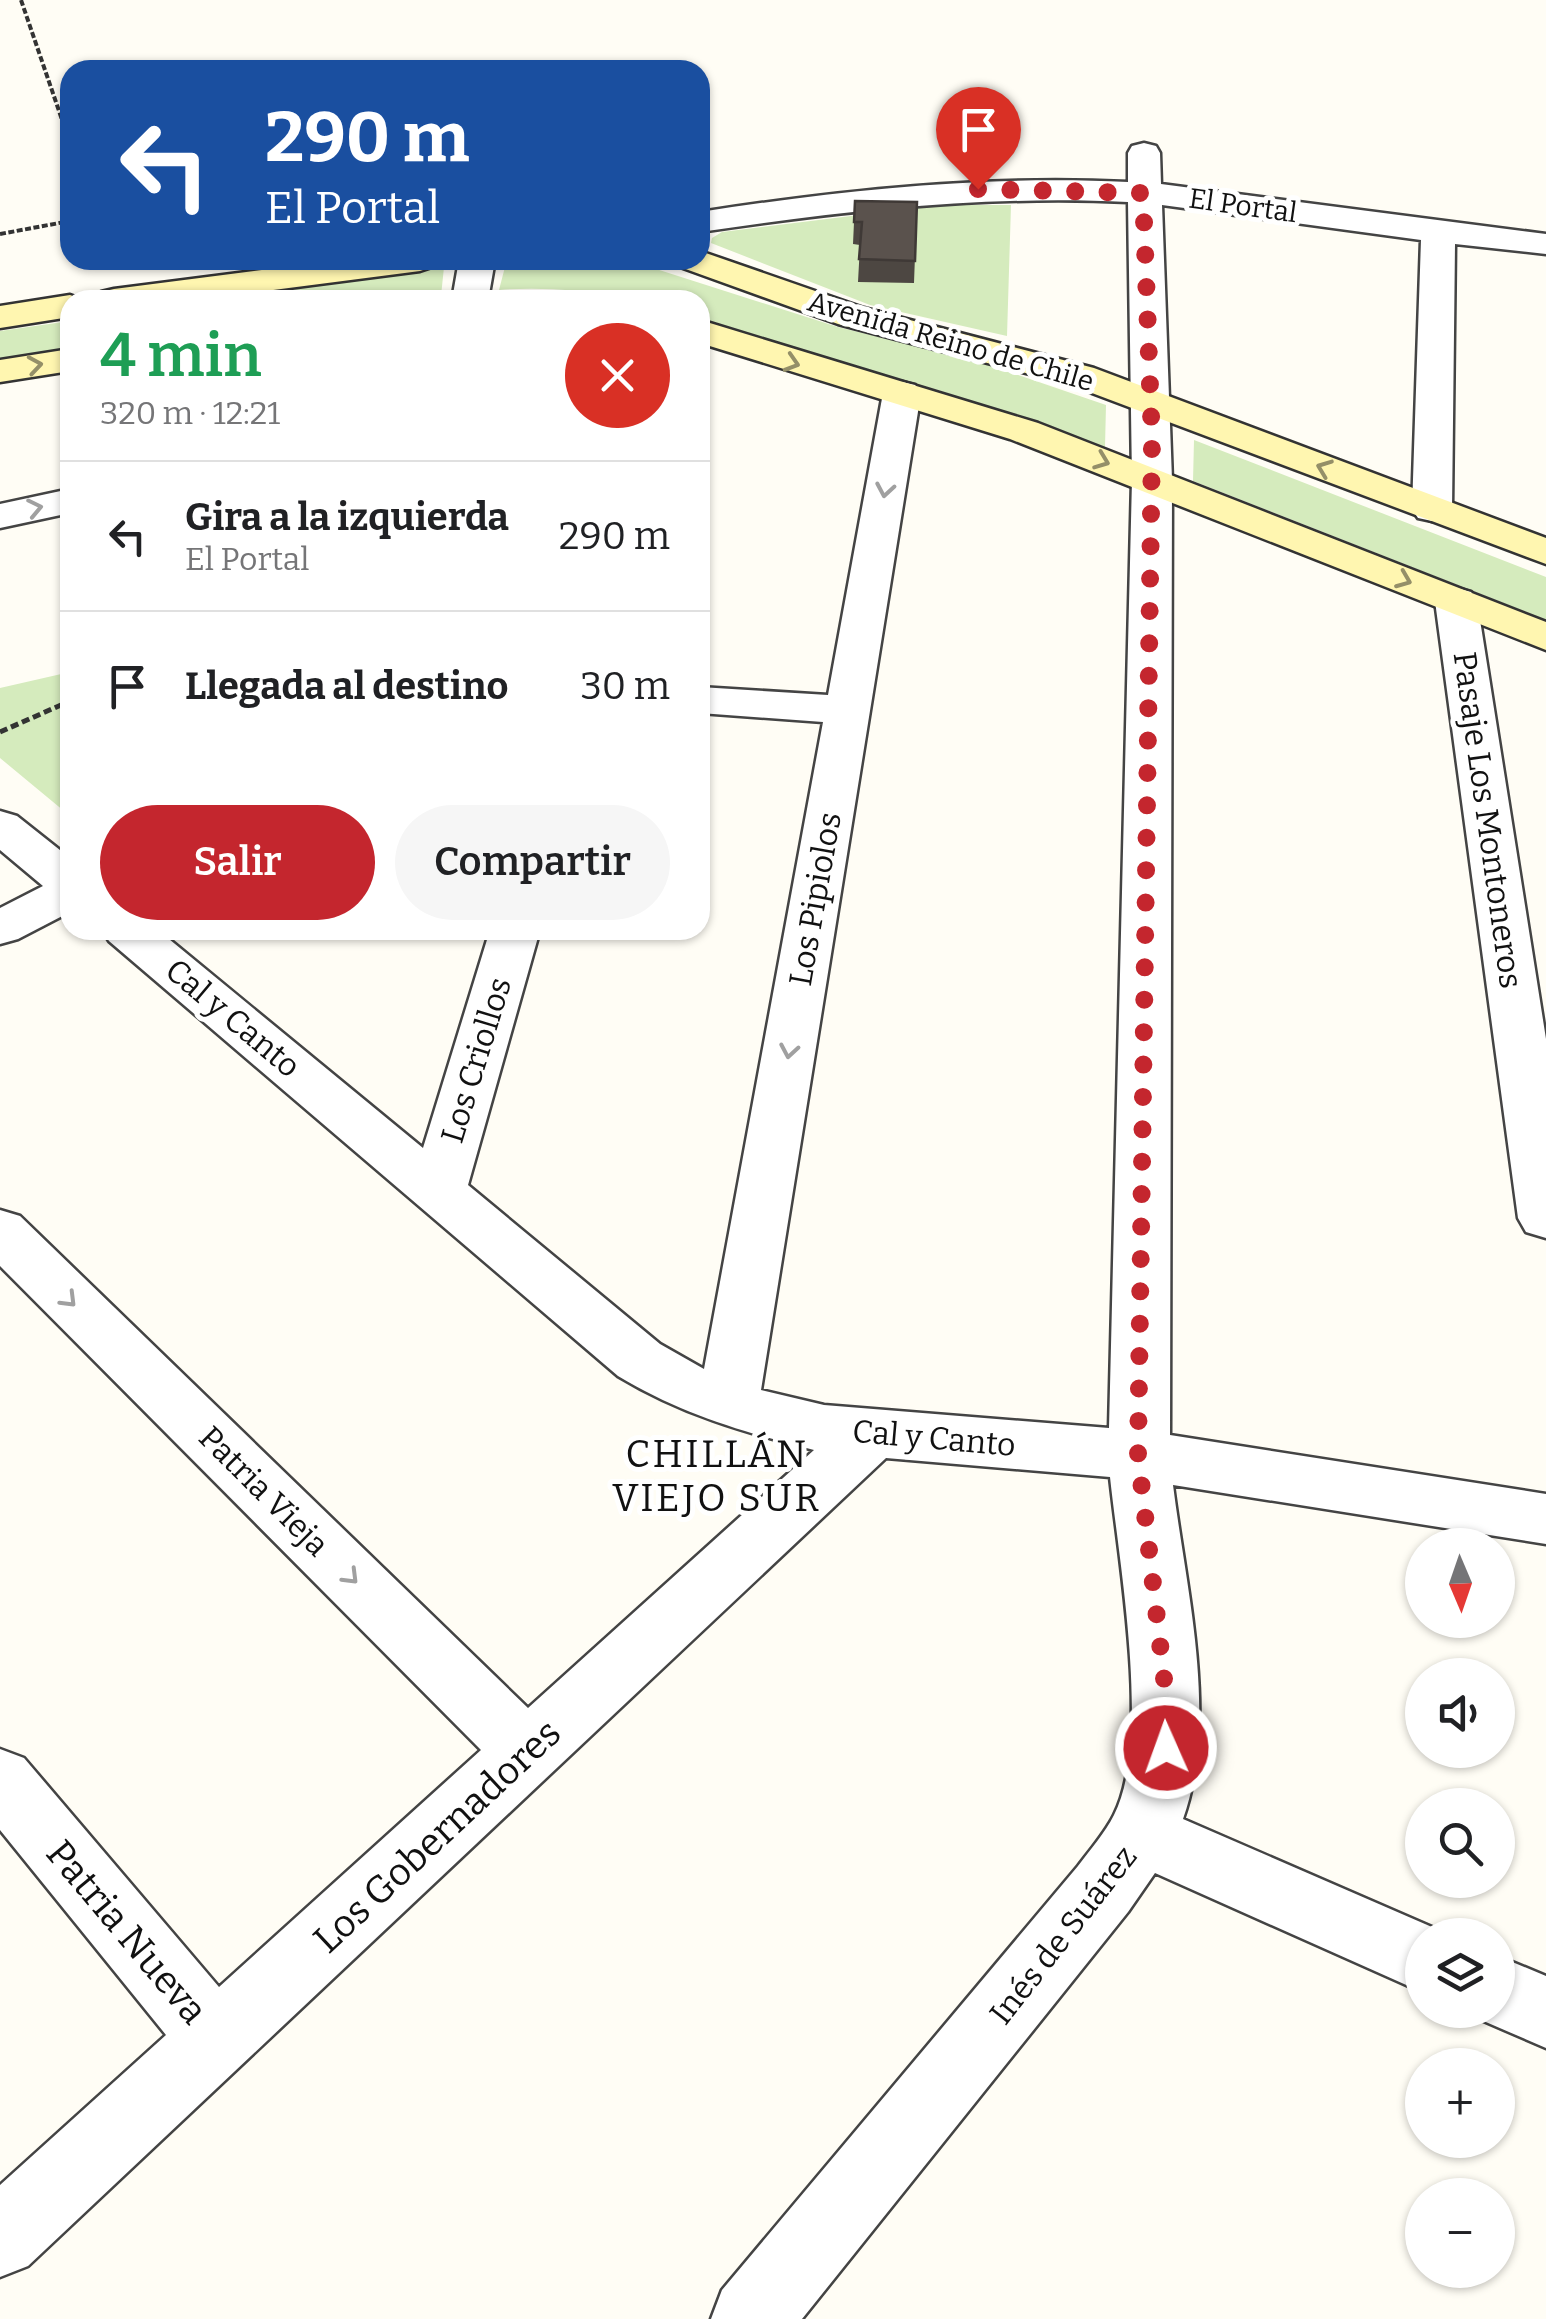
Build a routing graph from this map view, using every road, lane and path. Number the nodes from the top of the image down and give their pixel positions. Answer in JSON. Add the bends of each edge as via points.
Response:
{"nodes":[{"id":1,"x":21,"y":0,"type":"edge"},
{"id":2,"x":60,"y":114,"type":"edge"},
{"id":3,"x":1144,"y":173,"type":"junction"},
{"id":4,"x":710,"y":221,"type":"edge"},
{"id":5,"x":60,"y":223,"type":"edge"},
{"id":6,"x":0,"y":234,"type":"edge"},
{"id":7,"x":1438,"y":234,"type":"junction"},
{"id":8,"x":1546,"y":244,"type":"edge"},
{"id":9,"x":710,"y":266,"type":"edge"},
{"id":10,"x":344,"y":270,"type":"edge"},
{"id":11,"x":190,"y":290,"type":"edge"},
{"id":12,"x":60,"y":308,"type":"edge"},
{"id":13,"x":0,"y":317,"type":"edge"},
{"id":14,"x":710,"y":334,"type":"edge"},
{"id":15,"x":60,"y":362,"type":"edge"},
{"id":16,"x":0,"y":371,"type":"edge"},
{"id":17,"x":902,"y":394,"type":"junction"},
{"id":18,"x":1152,"y":402,"type":"junction"},
{"id":19,"x":1152,"y":480,"type":"junction"},
{"id":20,"x":60,"y":503,"type":"edge"},
{"id":21,"x":1432,"y":509,"type":"junction"},
{"id":22,"x":0,"y":516,"type":"edge"},
{"id":23,"x":1546,"y":552,"type":"edge"},
{"id":24,"x":1456,"y":601,"type":"junction"},
{"id":25,"x":1546,"y":637,"type":"edge"},
{"id":26,"x":710,"y":701,"type":"edge"},
{"id":27,"x":60,"y":705,"type":"edge"},
{"id":28,"x":847,"y":710,"type":"junction"},
{"id":29,"x":0,"y":732,"type":"edge"},
{"id":30,"x":0,"y":826,"type":"edge"},
{"id":31,"x":60,"y":875,"type":"edge"},
{"id":32,"x":60,"y":897,"type":"edge"},
{"id":33,"x":0,"y":928,"type":"edge"},
{"id":34,"x":155,"y":940,"type":"edge"},
{"id":35,"x":512,"y":940,"type":"edge"},
{"id":36,"x":180,"y":949,"type":"edge"},
{"id":37,"x":438,"y":1191,"type":"junction"},
{"id":38,"x":1546,"y":1218,"type":"edge"},
{"id":39,"x":0,"y":1231,"type":"edge"},
{"id":40,"x":728,"y":1405,"type":"junction"},
{"id":41,"x":872,"y":1433,"type":"junction"},
{"id":42,"x":1138,"y":1455,"type":"junction"},
{"id":43,"x":1546,"y":1519,"type":"edge"},
{"id":44,"x":528,"y":1752,"type":"junction"},
{"id":45,"x":0,"y":1779,"type":"edge"},
{"id":46,"x":1142,"y":1834,"type":"junction"},
{"id":47,"x":1405,"y":1950,"type":"edge"},
{"id":48,"x":1515,"y":1999,"type":"edge"},
{"id":49,"x":1546,"y":2013,"type":"edge"},
{"id":50,"x":216,"y":2039,"type":"junction"},
{"id":51,"x":0,"y":2238,"type":"edge"},
{"id":52,"x":751,"y":2319,"type":"edge"}],
"edges":[{"from":1,"to":2,"type":"path"},
{"from":3,"to":4,"type":"street","name":"El Portal","via":[[932,191]]},
{"from":3,"to":7,"type":"street","name":"El Portal","via":[[1234,202]]},
{"from":3,"to":18,"type":"street","name":"Inés de Suárez"},
{"from":5,"to":6,"type":"path"},
{"from":7,"to":8,"type":"street","name":"El Portal"},
{"from":7,"to":21,"type":"street"},
{"from":9,"to":18,"type":"street","name":"Avenida Reino de Chile","via":[[850,316],[1034,362]]},
{"from":10,"to":11,"type":"street"},
{"from":12,"to":13,"type":"street"},
{"from":14,"to":17,"type":"street","name":"Avenida Reino de Chile","one_way":true},
{"from":16,"to":15,"type":"street","one_way":true},
{"from":17,"to":19,"type":"street","name":"Avenida Reino de Chile","one_way":true,"via":[[1008,425]]},
{"from":17,"to":28,"type":"street","name":"Los Pipiolos","one_way":true},
{"from":18,"to":19,"type":"street","name":"Inés de Suárez"},
{"from":21,"to":18,"type":"street","name":"Avenida Reino de Chile","one_way":true},
{"from":19,"to":24,"type":"street","name":"Avenida Reino de Chile","one_way":true},
{"from":19,"to":42,"type":"street","name":"Inés de Suárez"},
{"from":22,"to":20,"type":"street","one_way":true},
{"from":21,"to":23,"type":"street","name":"Avenida Reino de Chile"},
{"from":24,"to":25,"type":"street","name":"Avenida Reino de Chile"},
{"from":24,"to":38,"type":"street","name":"Pasaje Los Montoneros"},
{"from":26,"to":28,"type":"street"},
{"from":27,"to":29,"type":"path"},
{"from":28,"to":40,"type":"street","name":"Los Pipiolos","one_way":true},
{"from":30,"to":31,"type":"street"},
{"from":32,"to":33,"type":"street"},
{"from":34,"to":36,"type":"street","name":"Cal y Canto"},
{"from":35,"to":37,"type":"street","name":"Los Criollos"},
{"from":36,"to":37,"type":"street","name":"Cal y Canto"},
{"from":37,"to":40,"type":"street","name":"Cal y Canto","via":[[639,1360]]},
{"from":39,"to":44,"type":"street","name":"Patria Vieja","one_way":true},
{"from":40,"to":41,"type":"street","name":"Cal y Canto","via":[[777,1420]]},
{"from":41,"to":42,"type":"street","name":"Cal y Canto"},
{"from":41,"to":44,"type":"street","name":"Los Gobernadores"},
{"from":42,"to":43,"type":"street","name":"Cal y Canto"},
{"from":42,"to":46,"type":"street","name":"Inés de Suárez","via":[[1166,1748]]},
{"from":44,"to":50,"type":"street","name":"Los Gobernadores"},
{"from":45,"to":50,"type":"street","name":"Patria Nueva"},
{"from":46,"to":47,"type":"street"},
{"from":46,"to":52,"type":"street","name":"Inés de Suárez"},
{"from":48,"to":49,"type":"street"},
{"from":50,"to":51,"type":"street","name":"Los Gobernadores"}]}
